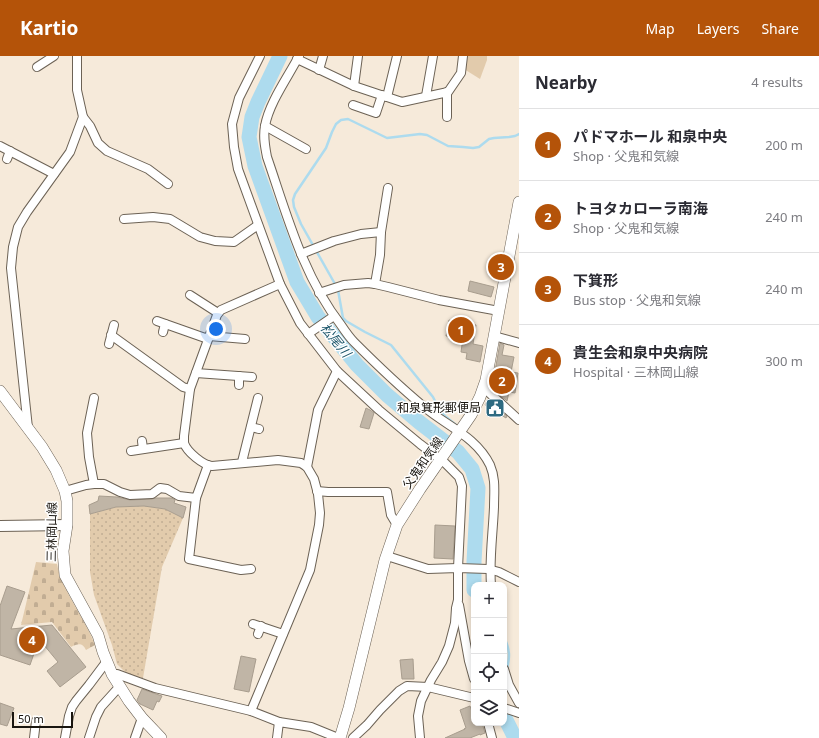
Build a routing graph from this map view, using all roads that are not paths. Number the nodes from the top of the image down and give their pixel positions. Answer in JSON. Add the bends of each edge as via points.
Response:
{"nodes":[{"id":1,"x":54,"y":56,"type":"edge"},
{"id":2,"x":77,"y":56,"type":"edge"},
{"id":3,"x":260,"y":56,"type":"edge"},
{"id":4,"x":323,"y":56,"type":"edge"},
{"id":5,"x":358,"y":56,"type":"edge"},
{"id":6,"x":397,"y":56,"type":"edge"},
{"id":7,"x":433,"y":56,"type":"edge"},
{"id":8,"x":463,"y":56,"type":"edge"},
{"id":9,"x":298,"y":58,"type":"edge"},
{"id":10,"x":37,"y":67,"type":"dead end"},
{"id":11,"x":319,"y":70,"type":"junction"},
{"id":12,"x":354,"y":86,"type":"junction"},
{"id":13,"x":447,"y":92,"type":"junction"},
{"id":14,"x":384,"y":96,"type":"junction"},
{"id":15,"x":426,"y":96,"type":"junction"},
{"id":16,"x":353,"y":105,"type":"dead end"},
{"id":17,"x":83,"y":117,"type":"junction"},
{"id":18,"x":447,"y":117,"type":"dead end"},
{"id":19,"x":265,"y":126,"type":"junction"},
{"id":20,"x":0,"y":146,"type":"edge"},
{"id":21,"x":306,"y":149,"type":"dead end"},
{"id":22,"x":54,"y":174,"type":"junction"},
{"id":23,"x":168,"y":184,"type":"dead end"},
{"id":24,"x":388,"y":188,"type":"dead end"},
{"id":25,"x":519,"y":202,"type":"edge"},
{"id":26,"x":518,"y":214,"type":"edge"},
{"id":27,"x":124,"y":219,"type":"dead end"},
{"id":28,"x":258,"y":225,"type":"junction"},
{"id":29,"x":381,"y":232,"type":"junction"},
{"id":30,"x":301,"y":254,"type":"junction"},
{"id":31,"x":280,"y":284,"type":"junction"},
{"id":32,"x":375,"y":284,"type":"junction"},
{"id":33,"x":319,"y":293,"type":"junction"},
{"id":34,"x":190,"y":295,"type":"dead end"},
{"id":35,"x":499,"y":311,"type":"junction"},
{"id":36,"x":218,"y":313,"type":"junction"},
{"id":37,"x":333,"y":317,"type":"junction"},
{"id":38,"x":114,"y":325,"type":"dead end"},
{"id":39,"x":162,"y":325,"type":"dead end"},
{"id":40,"x":310,"y":333,"type":"junction"},
{"id":41,"x":112,"y":335,"type":"junction"},
{"id":42,"x":494,"y":336,"type":"junction"},
{"id":43,"x":208,"y":338,"type":"junction"},
{"id":44,"x":245,"y":339,"type":"dead end"},
{"id":45,"x":519,"y":343,"type":"edge"},
{"id":46,"x":109,"y":344,"type":"dead end"},
{"id":47,"x":337,"y":371,"type":"junction"},
{"id":48,"x":196,"y":373,"type":"junction"},
{"id":49,"x":239,"y":376,"type":"junction"},
{"id":50,"x":252,"y":377,"type":"dead end"},
{"id":51,"x":239,"y":385,"type":"dead end"},
{"id":52,"x":484,"y":388,"type":"junction"},
{"id":53,"x":190,"y":389,"type":"junction"},
{"id":54,"x":0,"y":391,"type":"edge"},
{"id":55,"x":258,"y":398,"type":"dead end"},
{"id":56,"x":91,"y":402,"type":"dead end"},
{"id":57,"x":519,"y":420,"type":"edge"},
{"id":58,"x":251,"y":427,"type":"junction"},
{"id":59,"x":28,"y":428,"type":"junction"},
{"id":60,"x":259,"y":429,"type":"dead end"},
{"id":61,"x":459,"y":434,"type":"junction"},
{"id":62,"x":184,"y":442,"type":"junction"},
{"id":63,"x":131,"y":451,"type":"dead end"},
{"id":64,"x":441,"y":458,"type":"junction"},
{"id":65,"x":242,"y":462,"type":"junction"},
{"id":66,"x":208,"y":465,"type":"junction"},
{"id":67,"x":306,"y":467,"type":"junction"},
{"id":68,"x":94,"y":484,"type":"junction"},
{"id":69,"x":65,"y":491,"type":"junction"},
{"id":70,"x":317,"y":491,"type":"junction"},
{"id":71,"x":196,"y":498,"type":"junction"},
{"id":72,"x":67,"y":525,"type":"junction"},
{"id":73,"x":397,"y":525,"type":"junction"},
{"id":74,"x":0,"y":526,"type":"edge"},
{"id":75,"x":387,"y":556,"type":"junction"},
{"id":76,"x":460,"y":568,"type":"junction"},
{"id":77,"x":251,"y":569,"type":"dead end"},
{"id":78,"x":490,"y":569,"type":"junction"},
{"id":79,"x":492,"y":582,"type":"edge"},
{"id":80,"x":519,"y":582,"type":"edge"},
{"id":81,"x":458,"y":600,"type":"junction"},
{"id":82,"x":257,"y":628,"type":"dead end"},
{"id":83,"x":283,"y":634,"type":"junction"},
{"id":84,"x":107,"y":661,"type":"junction"},
{"id":85,"x":471,"y":668,"type":"edge"},
{"id":86,"x":112,"y":674,"type":"junction"},
{"id":87,"x":507,"y":677,"type":"edge"},
{"id":88,"x":120,"y":686,"type":"junction"},
{"id":89,"x":428,"y":687,"type":"junction"},
{"id":90,"x":471,"y":697,"type":"edge"},
{"id":91,"x":519,"y":703,"type":"edge"},
{"id":92,"x":507,"y":709,"type":"edge"},
{"id":93,"x":251,"y":711,"type":"junction"},
{"id":94,"x":519,"y":713,"type":"edge"},
{"id":95,"x":142,"y":718,"type":"junction"},
{"id":96,"x":36,"y":721,"type":"dead end"},
{"id":97,"x":279,"y":722,"type":"junction"},
{"id":98,"x":489,"y":726,"type":"edge"},
{"id":99,"x":34,"y":738,"type":"edge"},
{"id":100,"x":65,"y":738,"type":"edge"},
{"id":101,"x":89,"y":738,"type":"edge"},
{"id":102,"x":135,"y":738,"type":"edge"},
{"id":103,"x":161,"y":738,"type":"edge"},
{"id":104,"x":277,"y":738,"type":"edge"},
{"id":105,"x":339,"y":738,"type":"edge"},
{"id":106,"x":353,"y":738,"type":"edge"},
{"id":107,"x":420,"y":738,"type":"edge"},
{"id":108,"x":492,"y":738,"type":"edge"}],
"edges":[{"from":1,"to":10,"type":"street"},
{"from":2,"to":17,"type":"street","via":[[77,90]]},
{"from":3,"to":28,"type":"street","via":[[239,98],[232,124],[238,169]]},
{"from":4,"to":11,"type":"street"},
{"from":5,"to":12,"type":"street"},
{"from":6,"to":14,"type":"street"},
{"from":7,"to":15,"type":"street"},
{"from":8,"to":13,"type":"street","via":[[461,74]]},
{"from":9,"to":11,"type":"street"},
{"from":9,"to":19,"type":"street","via":[[270,109]]},
{"from":11,"to":12,"type":"street"},
{"from":12,"to":14,"type":"street"},
{"from":13,"to":15,"type":"street"},
{"from":13,"to":18,"type":"street"},
{"from":14,"to":15,"type":"street","via":[[402,102]]},
{"from":14,"to":16,"type":"street","via":[[376,113]]},
{"from":17,"to":22,"type":"street","via":[[70,152]]},
{"from":17,"to":23,"type":"street","via":[[98,143],[108,151],[148,169]]},
{"from":19,"to":21,"type":"street"},
{"from":19,"to":30,"type":"street","via":[[267,157]]},
{"from":20,"to":22,"type":"street","via":[[8,155]]},
{"from":22,"to":59,"type":"street","via":[[18,228],[13,247],[11,268]]},
{"from":24,"to":29,"type":"street"},
{"from":25,"to":26,"type":"main road","name":"父鬼和気線"},
{"from":26,"to":35,"type":"main road","name":"父鬼和気線"},
{"from":27,"to":28,"type":"street","via":[[170,218],[200,237],[234,242]]},
{"from":28,"to":31,"type":"street"},
{"from":29,"to":30,"type":"street","via":[[334,241]]},
{"from":29,"to":32,"type":"street"},
{"from":30,"to":33,"type":"street"},
{"from":31,"to":36,"type":"street"},
{"from":31,"to":40,"type":"street","via":[[300,322]]},
{"from":32,"to":33,"type":"street","via":[[344,285]]},
{"from":32,"to":35,"type":"street","via":[[439,300]]},
{"from":33,"to":37,"type":"street"},
{"from":34,"to":36,"type":"street"},
{"from":35,"to":42,"type":"main road","name":"父鬼和気線"},
{"from":36,"to":43,"type":"street"},
{"from":37,"to":40,"type":"street"},
{"from":37,"to":61,"type":"street","via":[[387,374],[423,407]]},
{"from":38,"to":41,"type":"street"},
{"from":39,"to":43,"type":"street"},
{"from":40,"to":47,"type":"street"},
{"from":41,"to":46,"type":"street"},
{"from":41,"to":53,"type":"street","via":[[137,349],[183,387]]},
{"from":42,"to":45,"type":"street"},
{"from":42,"to":52,"type":"main road","name":"父鬼和気線"},
{"from":43,"to":44,"type":"street"},
{"from":43,"to":48,"type":"street"},
{"from":47,"to":64,"type":"street","via":[[379,410]]},
{"from":47,"to":67,"type":"street","via":[[318,410]]},
{"from":48,"to":49,"type":"street"},
{"from":48,"to":53,"type":"street"},
{"from":49,"to":50,"type":"street"},
{"from":49,"to":51,"type":"street"},
{"from":52,"to":57,"type":"street"},
{"from":52,"to":61,"type":"main road","name":"父鬼和気線"},
{"from":53,"to":62,"type":"street"},
{"from":54,"to":59,"type":"main road","name":"三林岡山線"},
{"from":55,"to":58,"type":"street"},
{"from":56,"to":68,"type":"street","via":[[84,442]]},
{"from":58,"to":60,"type":"street"},
{"from":58,"to":65,"type":"street"},
{"from":59,"to":69,"type":"main road","name":"三林岡山線","via":[[56,470]]},
{"from":61,"to":64,"type":"main road","name":"父鬼和気線"},
{"from":61,"to":78,"type":"street","via":[[479,448],[490,465],[495,480]]},
{"from":62,"to":63,"type":"street","via":[[142,445]]},
{"from":62,"to":66,"type":"street","via":[[191,453]]},
{"from":64,"to":73,"type":"main road","name":"父鬼和気線"},
{"from":64,"to":76,"type":"street","via":[[459,477],[462,486]]},
{"from":65,"to":66,"type":"street"},
{"from":65,"to":67,"type":"street","via":[[278,460],[301,463]]},
{"from":66,"to":71,"type":"street"},
{"from":67,"to":70,"type":"street"},
{"from":68,"to":69,"type":"street"},
{"from":68,"to":71,"type":"street","via":[[104,484],[130,495],[152,494],[160,488],[179,496]]},
{"from":69,"to":72,"type":"main road","name":"三林岡山線"},
{"from":70,"to":73,"type":"street","via":[[387,492],[391,515]]},
{"from":70,"to":83,"type":"street","via":[[319,526],[310,570]]},
{"from":71,"to":77,"type":"street","via":[[189,559],[241,570]]},
{"from":72,"to":74,"type":"street"},
{"from":72,"to":84,"type":"main road","name":"三林岡山線","via":[[63,551],[65,575],[98,635]]},
{"from":73,"to":75,"type":"main road","name":"父鬼和気線"},
{"from":75,"to":76,"type":"street","via":[[428,569]]},
{"from":75,"to":105,"type":"main road","name":"父鬼和気線","via":[[349,708]]},
{"from":76,"to":78,"type":"street"},
{"from":76,"to":81,"type":"street"},
{"from":78,"to":79,"type":"street"},
{"from":78,"to":80,"type":"street"},
{"from":81,"to":85,"type":"street"},
{"from":81,"to":89,"type":"street","via":[[449,646]]},
{"from":82,"to":83,"type":"street"},
{"from":83,"to":93,"type":"street"},
{"from":84,"to":86,"type":"main road","name":"三林岡山線"},
{"from":84,"to":100,"type":"street","via":[[72,708],[68,716]]},
{"from":86,"to":88,"type":"main road","name":"三林岡山線"},
{"from":86,"to":93,"type":"street","via":[[155,688]]},
{"from":87,"to":91,"type":"street"},
{"from":88,"to":95,"type":"main road","name":"三林岡山線"},
{"from":88,"to":101,"type":"street","via":[[101,707]]},
{"from":89,"to":90,"type":"street"},
{"from":89,"to":106,"type":"street","via":[[407,686],[399,691]]},
{"from":89,"to":107,"type":"street","via":[[419,709]]},
{"from":92,"to":94,"type":"street"},
{"from":93,"to":97,"type":"street"},
{"from":95,"to":102,"type":"street"},
{"from":95,"to":103,"type":"main road","name":"三林岡山線"},
{"from":96,"to":99,"type":"street"},
{"from":97,"to":104,"type":"street"},
{"from":97,"to":105,"type":"street","via":[[311,727]]},
{"from":98,"to":108,"type":"street"}]}
